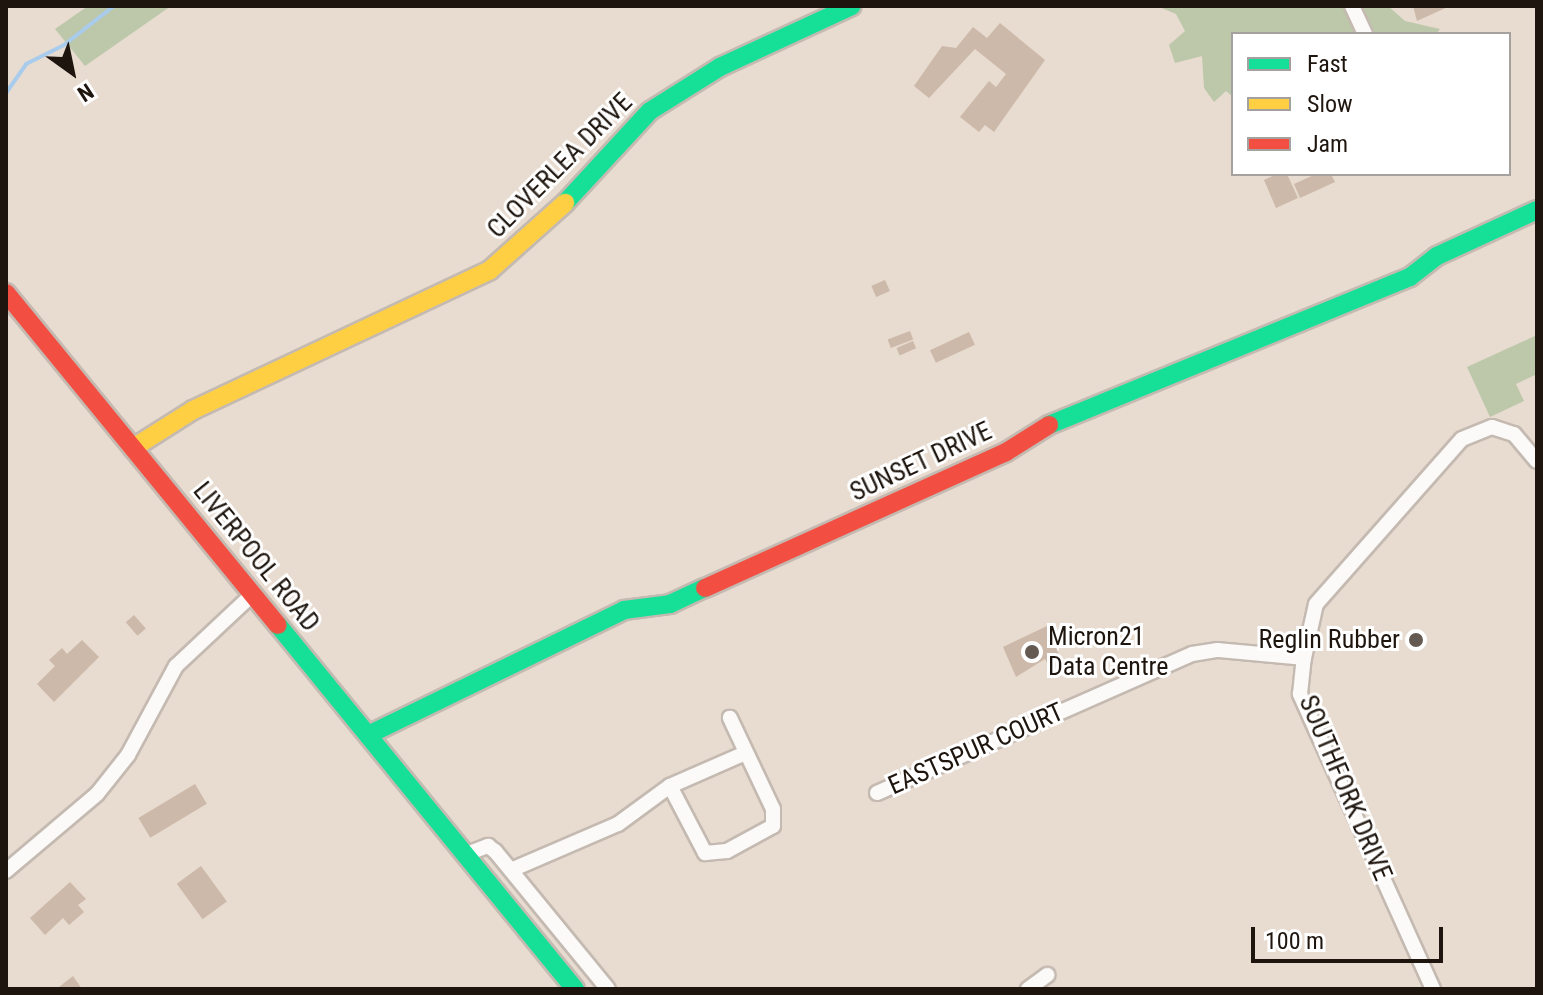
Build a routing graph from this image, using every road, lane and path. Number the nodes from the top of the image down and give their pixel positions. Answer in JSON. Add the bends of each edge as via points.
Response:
{"nodes":[{"id":1,"x":852,"y":6,"type":"edge"},
{"id":2,"x":1352,"y":6,"type":"edge"},
{"id":3,"x":1364,"y":32,"type":"edge"},
{"id":4,"x":1537,"y":210,"type":"edge"},
{"id":5,"x":6,"y":293,"type":"edge"},
{"id":6,"x":133,"y":448,"type":"junction"},
{"id":7,"x":1537,"y":461,"type":"edge"},
{"id":8,"x":252,"y":595,"type":"junction"},
{"id":9,"x":1304,"y":658,"type":"junction"},
{"id":10,"x":730,"y":718,"type":"dead end"},
{"id":11,"x":368,"y":735,"type":"junction"},
{"id":12,"x":745,"y":753,"type":"junction"},
{"id":13,"x":670,"y":786,"type":"junction"},
{"id":14,"x":877,"y":793,"type":"dead end"},
{"id":15,"x":464,"y":855,"type":"junction"},
{"id":16,"x":511,"y":870,"type":"junction"},
{"id":17,"x":6,"y":871,"type":"edge"},
{"id":18,"x":1047,"y":975,"type":"dead end"},
{"id":19,"x":575,"y":989,"type":"edge"},
{"id":20,"x":608,"y":989,"type":"edge"},
{"id":21,"x":1028,"y":989,"type":"edge"},
{"id":22,"x":1433,"y":989,"type":"edge"}],
"edges":[{"from":1,"to":6,"type":"street","name":"CLOVERLEA DRIVE","via":[[720,67],[662,103],[610,151],[541,229],[490,270],[436,300],[193,410]]},
{"from":2,"to":3,"type":"street"},
{"from":4,"to":11,"type":"street","name":"SUNSET DRIVE","via":[[1437,256],[1410,277],[1172,376],[1130,388],[1031,433],[1006,452],[670,604],[624,610]]},
{"from":5,"to":6,"type":"street","name":"LIVERPOOL ROAD"},
{"from":6,"to":8,"type":"street","name":"LIVERPOOL ROAD"},
{"from":7,"to":9,"type":"street","name":"SOUTHFORK DRIVE","via":[[1514,434],[1492,427],[1462,439],[1316,604]]},
{"from":8,"to":11,"type":"street","name":"LIVERPOOL ROAD"},
{"from":8,"to":17,"type":"street","via":[[176,666],[128,755],[97,794]]},
{"from":9,"to":14,"type":"street","name":"EASTSPUR COURT","via":[[1218,650],[1192,654]]},
{"from":9,"to":22,"type":"street","name":"SOUTHFORK DRIVE","via":[[1300,694]]},
{"from":10,"to":12,"type":"street"},
{"from":11,"to":15,"type":"street","name":"LIVERPOOL ROAD"},
{"from":12,"to":13,"type":"street"},
{"from":12,"to":13,"type":"street","via":[[775,820],[765,834],[742,845],[705,853]]},
{"from":13,"to":16,"type":"street","via":[[618,824]]},
{"from":15,"to":16,"type":"street","via":[[488,846]]},
{"from":15,"to":19,"type":"street","name":"LIVERPOOL ROAD"},
{"from":16,"to":20,"type":"street"},
{"from":18,"to":21,"type":"street"}]}
